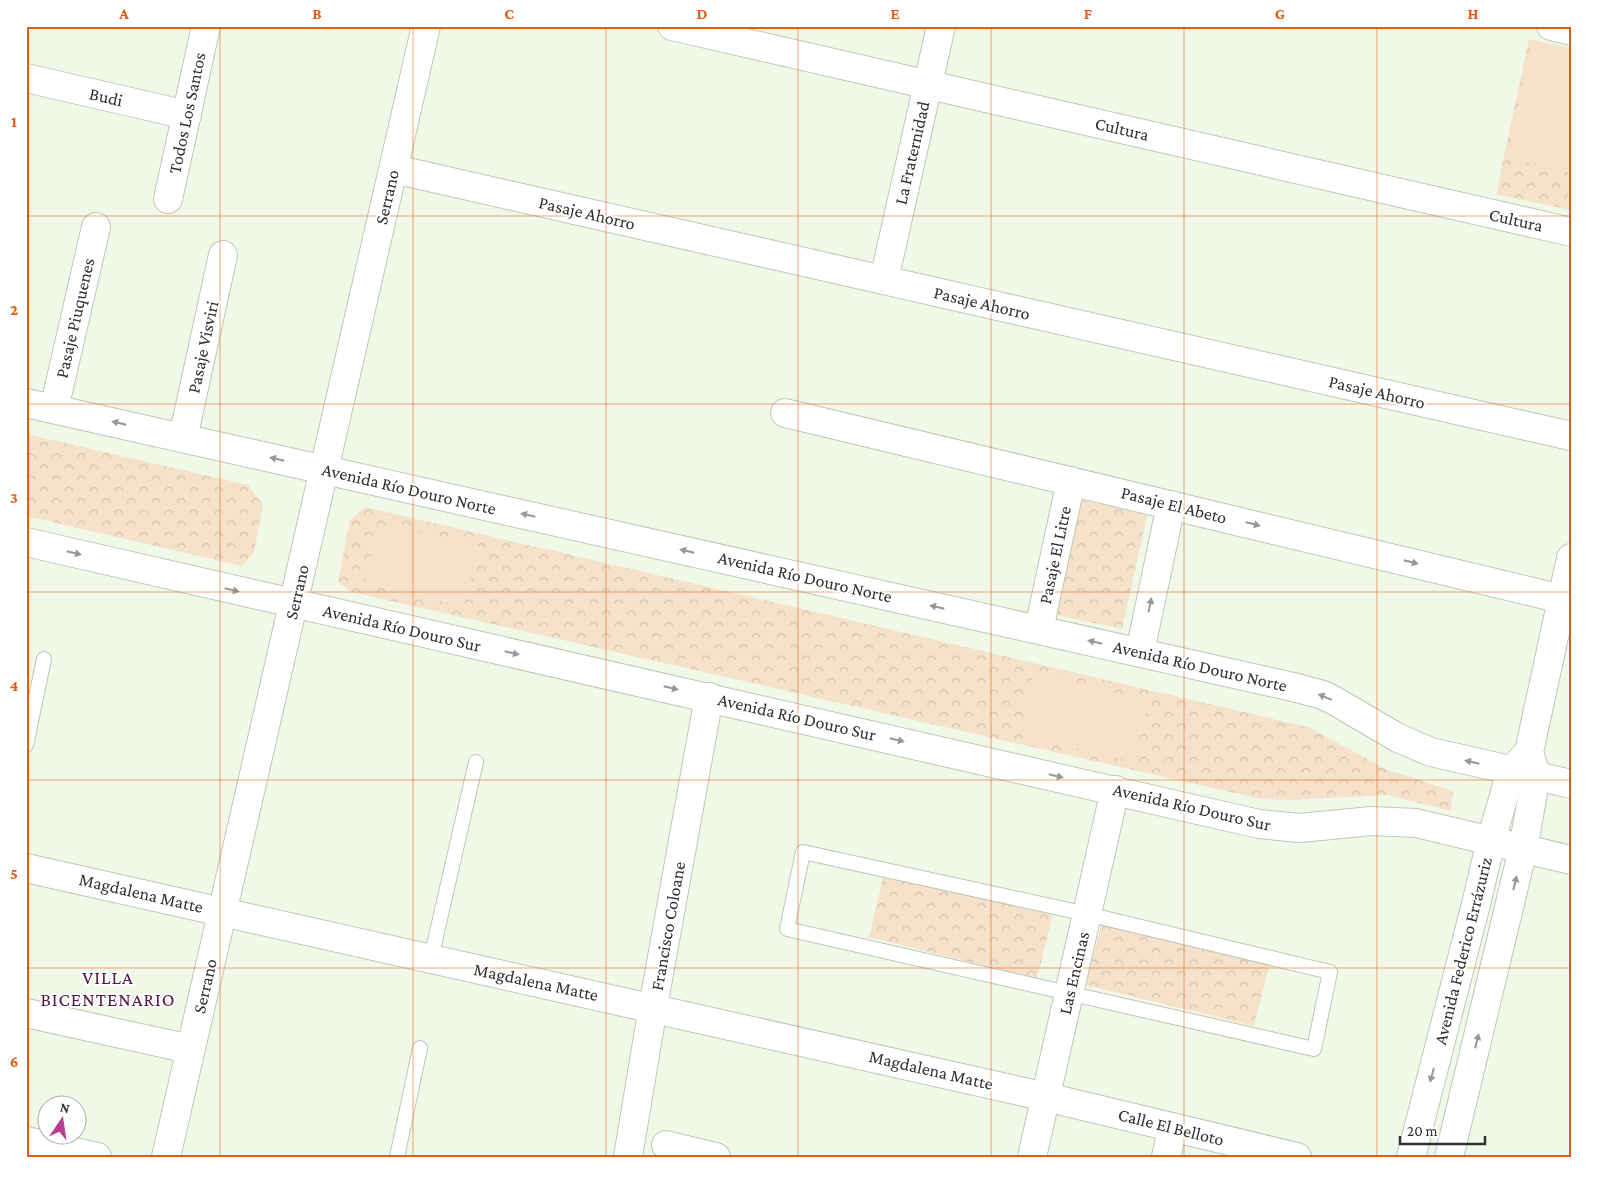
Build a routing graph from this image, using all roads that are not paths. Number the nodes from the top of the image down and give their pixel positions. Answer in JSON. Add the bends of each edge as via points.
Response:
{"nodes":[{"id":1,"x":206,"y":26,"type":"edge"},
{"id":2,"x":426,"y":26,"type":"edge"},
{"id":3,"x":672,"y":26,"type":"edge"},
{"id":4,"x":941,"y":26,"type":"edge"},
{"id":5,"x":1551,"y":26,"type":"edge"},
{"id":6,"x":1571,"y":31,"type":"edge"},
{"id":7,"x":26,"y":78,"type":"edge"},
{"id":8,"x":928,"y":85,"type":"junction"},
{"id":9,"x":186,"y":115,"type":"junction"},
{"id":10,"x":394,"y":169,"type":"junction"},
{"id":11,"x":168,"y":199,"type":"dead end"},
{"id":12,"x":96,"y":226,"type":"dead end"},
{"id":13,"x":1571,"y":232,"type":"edge"},
{"id":14,"x":223,"y":255,"type":"dead end"},
{"id":15,"x":884,"y":280,"type":"junction"},
{"id":16,"x":26,"y":402,"type":"edge"},
{"id":17,"x":54,"y":409,"type":"junction"},
{"id":18,"x":785,"y":413,"type":"dead end"},
{"id":19,"x":1571,"y":436,"type":"edge"},
{"id":20,"x":183,"y":438,"type":"junction"},
{"id":21,"x":325,"y":470,"type":"junction"},
{"id":22,"x":1071,"y":481,"type":"junction"},
{"id":23,"x":1171,"y":505,"type":"junction"},
{"id":24,"x":26,"y":542,"type":"edge"},
{"id":25,"x":1571,"y":558,"type":"edge"},
{"id":26,"x":1562,"y":599,"type":"junction"},
{"id":27,"x":294,"y":604,"type":"junction"},
{"id":28,"x":1039,"y":630,"type":"junction"},
{"id":29,"x":1140,"y":652,"type":"junction"},
{"id":30,"x":44,"y":659,"type":"dead end"},
{"id":31,"x":709,"y":696,"type":"junction"},
{"id":32,"x":26,"y":745,"type":"edge"},
{"id":33,"x":476,"y":762,"type":"dead end"},
{"id":34,"x":1525,"y":766,"type":"junction"},
{"id":35,"x":1571,"y":784,"type":"edge"},
{"id":36,"x":1114,"y":790,"type":"junction"},
{"id":37,"x":1491,"y":841,"type":"junction"},
{"id":38,"x":1523,"y":849,"type":"junction"},
{"id":39,"x":1571,"y":860,"type":"edge"},
{"id":40,"x":26,"y":868,"type":"edge"},
{"id":41,"x":222,"y":911,"type":"junction"},
{"id":42,"x":1087,"y":914,"type":"junction"},
{"id":43,"x":431,"y":958,"type":"junction"},
{"id":44,"x":1069,"y":993,"type":"junction"},
{"id":45,"x":653,"y":1007,"type":"junction"},
{"id":46,"x":26,"y":1013,"type":"edge"},
{"id":47,"x":420,"y":1048,"type":"dead end"},
{"id":48,"x":190,"y":1049,"type":"junction"},
{"id":49,"x":1046,"y":1096,"type":"junction"},
{"id":50,"x":1173,"y":1127,"type":"junction"},
{"id":51,"x":26,"y":1141,"type":"edge"},
{"id":52,"x":666,"y":1145,"type":"dead end"},
{"id":53,"x":98,"y":1157,"type":"edge"},
{"id":54,"x":166,"y":1157,"type":"edge"},
{"id":55,"x":397,"y":1157,"type":"edge"},
{"id":56,"x":628,"y":1157,"type":"edge"},
{"id":57,"x":716,"y":1157,"type":"edge"},
{"id":58,"x":1032,"y":1157,"type":"edge"},
{"id":59,"x":1166,"y":1157,"type":"edge"},
{"id":60,"x":1295,"y":1157,"type":"edge"},
{"id":61,"x":1411,"y":1157,"type":"edge"},
{"id":62,"x":1449,"y":1157,"type":"edge"}],
"edges":[{"from":1,"to":9,"type":"street","name":"Todos Los Santos"},
{"from":2,"to":10,"type":"street","name":"Serrano"},
{"from":3,"to":8,"type":"street","name":"Cultura"},
{"from":4,"to":8,"type":"street","name":"La Fraternidad"},
{"from":5,"to":6,"type":"street"},
{"from":7,"to":9,"type":"street","name":"Budi"},
{"from":8,"to":13,"type":"street","name":"Cultura"},
{"from":8,"to":15,"type":"street","name":"La Fraternidad"},
{"from":9,"to":11,"type":"street","name":"Todos Los Santos"},
{"from":10,"to":15,"type":"street","name":"Pasaje Ahorro"},
{"from":10,"to":21,"type":"street","name":"Serrano"},
{"from":12,"to":17,"type":"street","name":"Pasaje Piuquenes"},
{"from":14,"to":20,"type":"street","name":"Pasaje Visviri"},
{"from":15,"to":19,"type":"street","name":"Pasaje Ahorro"},
{"from":16,"to":17,"type":"street","name":"Avenida Río Douro Norte"},
{"from":20,"to":17,"type":"street","name":"Avenida Río Douro Norte","one_way":true},
{"from":18,"to":22,"type":"street","name":"Pasaje El Abeto"},
{"from":21,"to":20,"type":"street","name":"Avenida Río Douro Norte","one_way":true},
{"from":21,"to":27,"type":"street","name":"Serrano"},
{"from":28,"to":21,"type":"street","name":"Avenida Río Douro Norte","one_way":true},
{"from":22,"to":23,"type":"street","name":"Pasaje El Abeto"},
{"from":22,"to":28,"type":"street","name":"Pasaje El Litre"},
{"from":23,"to":26,"type":"street","name":"Pasaje El Abeto","one_way":true},
{"from":29,"to":23,"type":"street","one_way":true},
{"from":24,"to":27,"type":"street","name":"Avenida Río Douro Sur","one_way":true},
{"from":25,"to":26,"type":"street","name":"Avenida Federico Errázuriz"},
{"from":26,"to":34,"type":"street","name":"Avenida Federico Errázuriz"},
{"from":27,"to":31,"type":"street","name":"Avenida Río Douro Sur","one_way":true},
{"from":27,"to":41,"type":"street","name":"Serrano"},
{"from":29,"to":28,"type":"street","name":"Avenida Río Douro Norte","one_way":true},
{"from":34,"to":29,"type":"street","name":"Avenida Río Douro Norte","one_way":true,"via":[[1447,756],[1415,746],[1335,701],[1310,691]]},
{"from":30,"to":32,"type":"lane"},
{"from":31,"to":36,"type":"street","name":"Avenida Río Douro Sur","one_way":true},
{"from":31,"to":45,"type":"street","name":"Francisco Coloane"},
{"from":33,"to":43,"type":"lane"},
{"from":34,"to":35,"type":"street","name":"Avenida Río Douro Norte"},
{"from":34,"to":37,"type":"street","name":"Avenida Federico Errázuriz"},
{"from":34,"to":38,"type":"street","name":"Avenida Federico Errázuriz"},
{"from":36,"to":37,"type":"street","name":"Avenida Río Douro Sur","via":[[1280,827],[1396,821]]},
{"from":36,"to":42,"type":"street","name":"Las Encinas"},
{"from":37,"to":38,"type":"street","name":"Avenida Río Douro Sur"},
{"from":37,"to":61,"type":"street","name":"Avenida Federico Errázuriz","one_way":true},
{"from":38,"to":39,"type":"street","name":"Avenida Río Douro Sur"},
{"from":62,"to":38,"type":"street","name":"Avenida Federico Errázuriz","one_way":true},
{"from":40,"to":41,"type":"street","name":"Magdalena Matte"},
{"from":41,"to":43,"type":"street","name":"Magdalena Matte"},
{"from":41,"to":48,"type":"street","name":"Serrano"},
{"from":42,"to":44,"type":"street","name":"Las Encinas"},
{"from":42,"to":44,"type":"lane","via":[[1330,972],[1314,1049]]},
{"from":42,"to":44,"type":"lane","via":[[803,852],[787,929]]},
{"from":43,"to":45,"type":"street","name":"Magdalena Matte"},
{"from":44,"to":49,"type":"street","name":"Las Encinas"},
{"from":45,"to":49,"type":"street","name":"Magdalena Matte"},
{"from":45,"to":56,"type":"street","name":"Francisco Coloane"},
{"from":46,"to":48,"type":"street"},
{"from":47,"to":55,"type":"lane"},
{"from":48,"to":54,"type":"street","name":"Serrano"},
{"from":49,"to":50,"type":"street","name":"Calle El Belloto"},
{"from":49,"to":58,"type":"street","name":"Las Encinas"},
{"from":50,"to":59,"type":"street"},
{"from":50,"to":60,"type":"street","name":"Calle El Belloto"},
{"from":51,"to":53,"type":"street"},
{"from":52,"to":57,"type":"street"}]}
